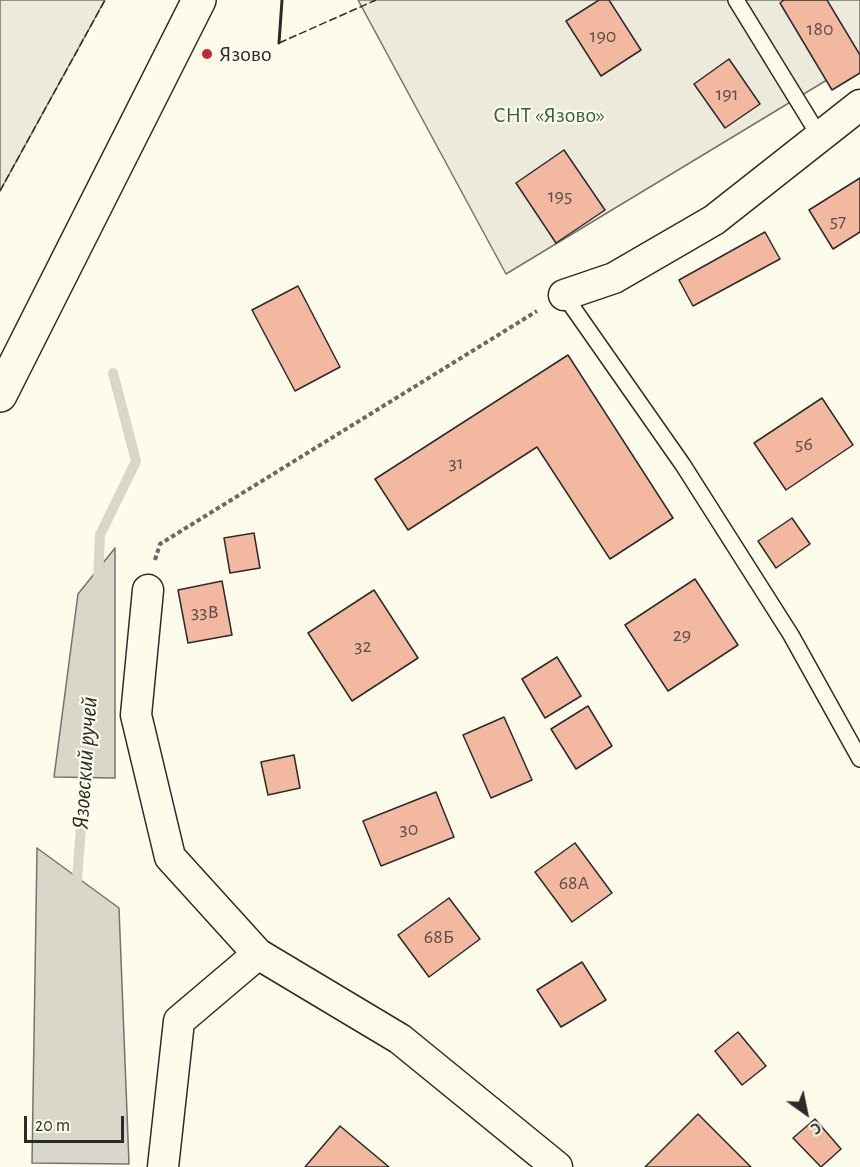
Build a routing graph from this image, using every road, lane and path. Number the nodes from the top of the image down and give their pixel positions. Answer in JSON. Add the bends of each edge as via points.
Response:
{"nodes":[{"id":1,"x":199,"y":0,"type":"edge"},
{"id":2,"x":735,"y":0,"type":"edge"},
{"id":3,"x":860,"y":105,"type":"edge"},
{"id":4,"x":820,"y":136,"type":"junction"},
{"id":5,"x":564,"y":295,"type":"junction"},
{"id":6,"x":0,"y":395,"type":"edge"},
{"id":7,"x":148,"y":590,"type":"joint"},
{"id":8,"x":860,"y":759,"type":"edge"},
{"id":9,"x":258,"y":954,"type":"junction"},
{"id":10,"x":164,"y":1167,"type":"edge"},
{"id":11,"x":557,"y":1167,"type":"edge"}],
"edges":[{"from":1,"to":6,"type":"main road"},
{"from":2,"to":4,"type":"lane"},
{"from":3,"to":4,"type":"street"},
{"from":4,"to":5,"type":"street","via":[[714,220],[614,278]]},
{"from":5,"to":7,"type":"path","via":[[160,544]]},
{"from":5,"to":8,"type":"lane","via":[[690,475],[791,636]]},
{"from":7,"to":9,"type":"street","via":[[136,715],[170,857]]},
{"from":9,"to":10,"type":"street","via":[[179,1021]]},
{"from":9,"to":11,"type":"street","via":[[399,1039]]}]}
